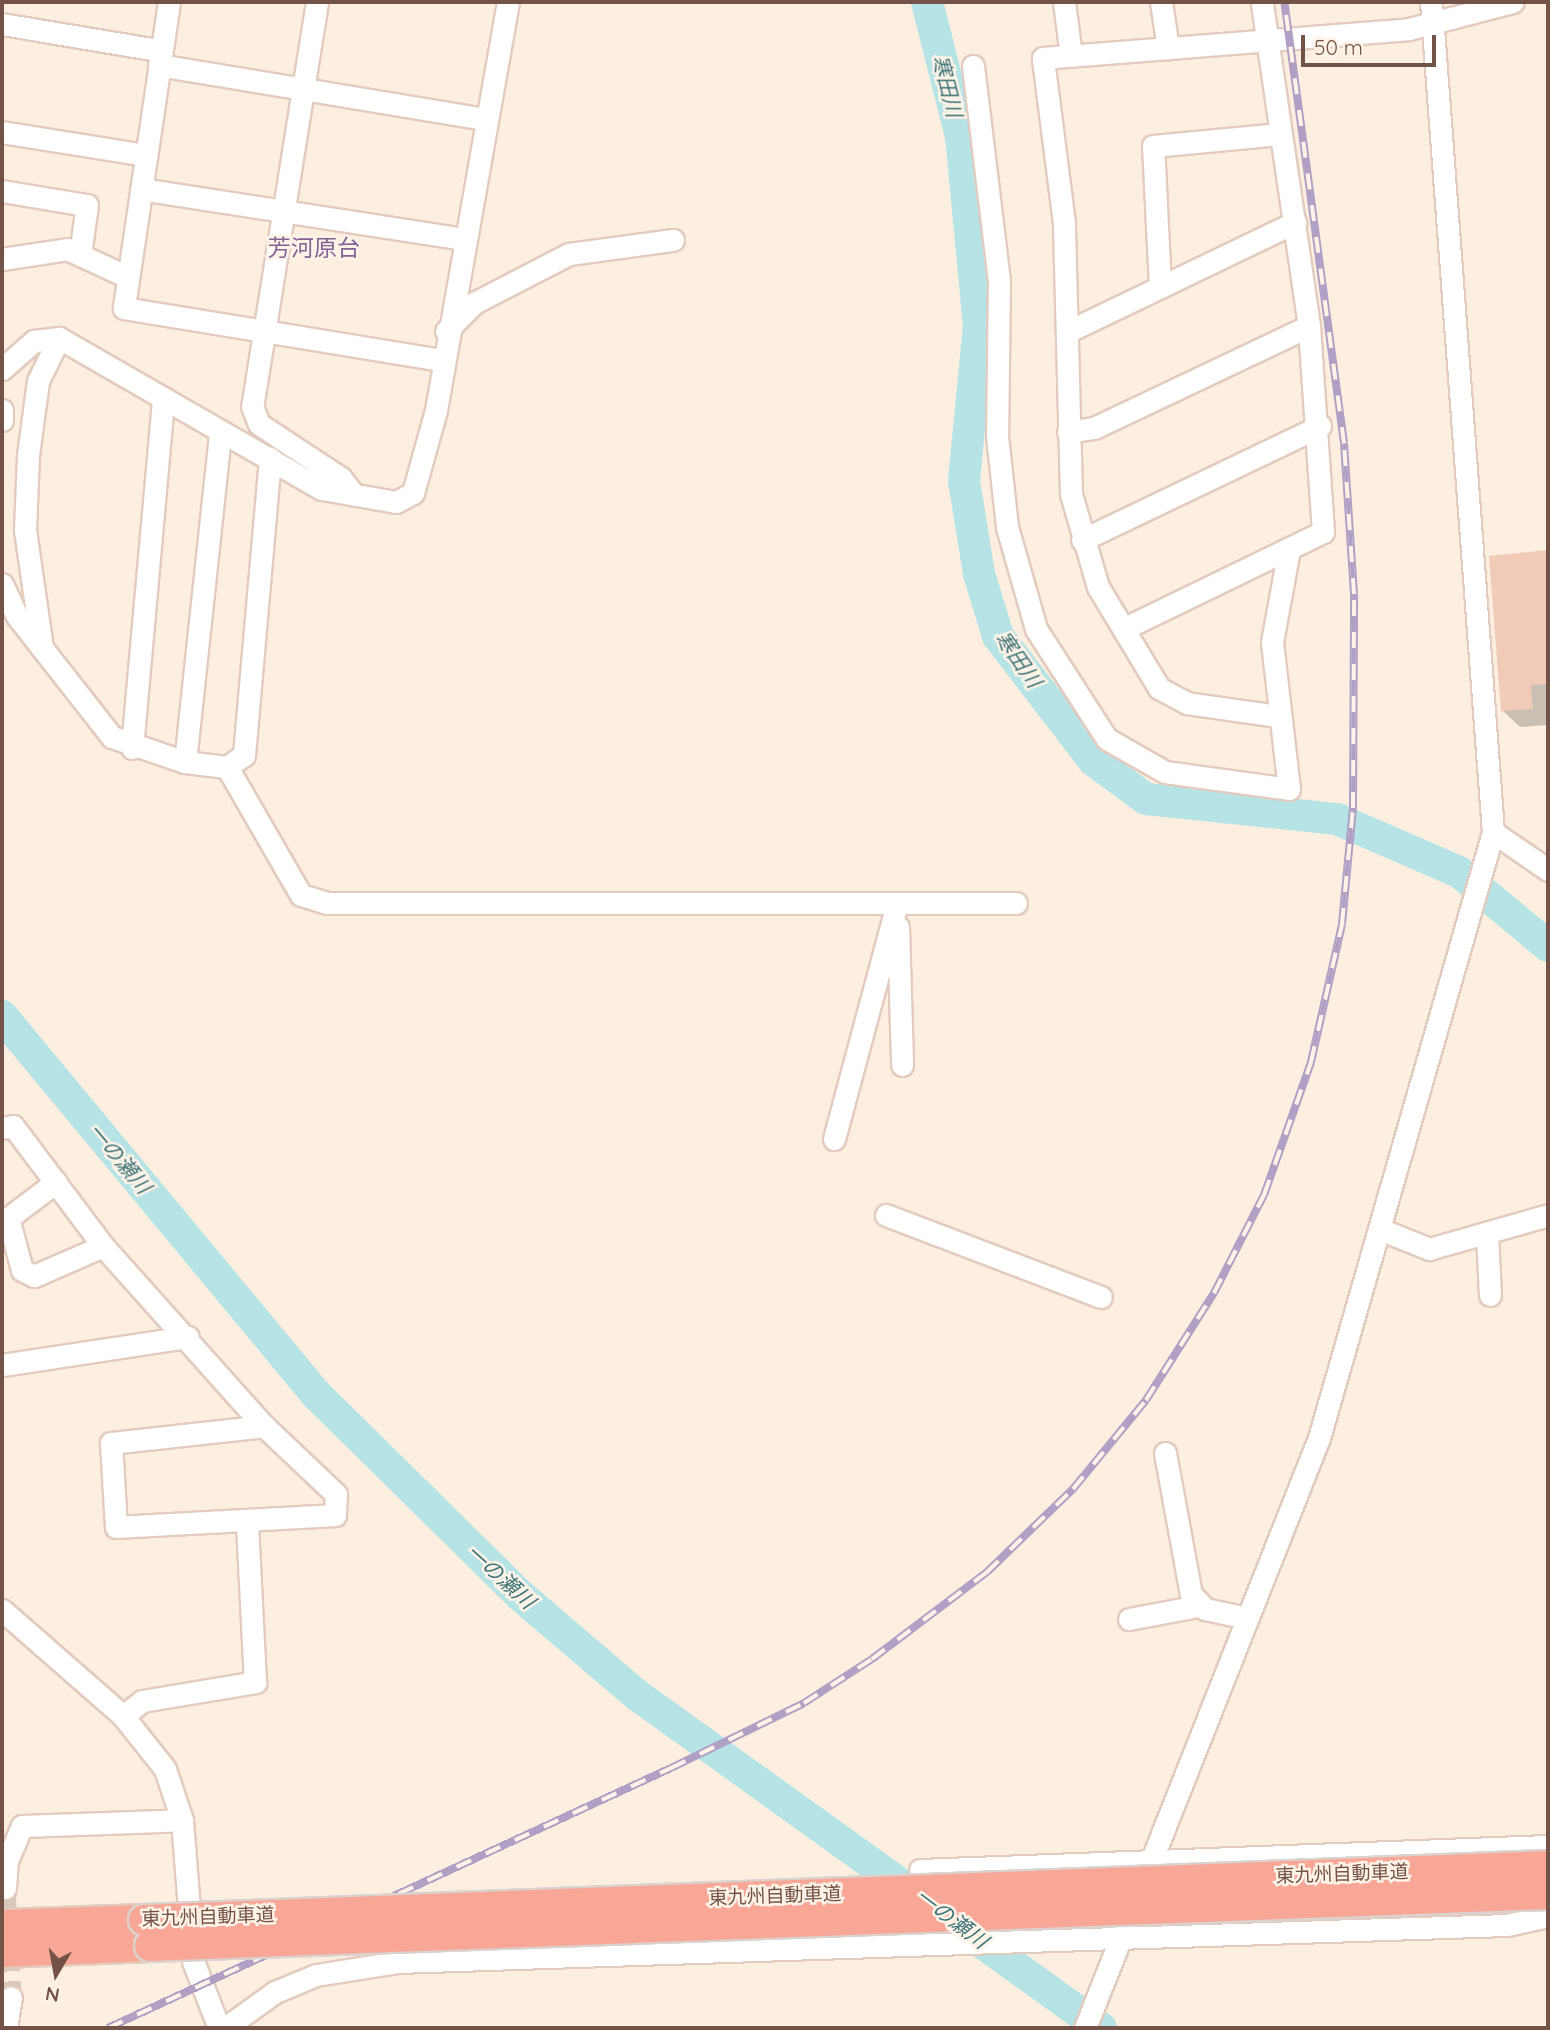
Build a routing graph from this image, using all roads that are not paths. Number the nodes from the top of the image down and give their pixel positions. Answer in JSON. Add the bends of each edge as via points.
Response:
{"nodes":[{"id":1,"x":169,"y":2,"type":"edge"},
{"id":2,"x":317,"y":2,"type":"edge"},
{"id":3,"x":508,"y":2,"type":"edge"},
{"id":4,"x":1064,"y":2,"type":"edge"},
{"id":5,"x":1161,"y":2,"type":"edge"},
{"id":6,"x":1262,"y":2,"type":"edge"},
{"id":7,"x":1431,"y":2,"type":"edge"},
{"id":8,"x":1513,"y":2,"type":"edge"},
{"id":9,"x":2,"y":24,"type":"edge"},
{"id":10,"x":1433,"y":24,"type":"junction"},
{"id":11,"x":1268,"y":40,"type":"junction"},
{"id":12,"x":1168,"y":48,"type":"junction"},
{"id":13,"x":1071,"y":55,"type":"junction"},
{"id":14,"x":155,"y":57,"type":"junction"},
{"id":15,"x":973,"y":66,"type":"dead end"},
{"id":16,"x":303,"y":89,"type":"junction"},
{"id":17,"x":486,"y":119,"type":"junction"},
{"id":18,"x":2,"y":132,"type":"edge"},
{"id":19,"x":1279,"y":134,"type":"junction"},
{"id":20,"x":146,"y":155,"type":"junction"},
{"id":21,"x":141,"y":189,"type":"junction"},
{"id":22,"x":2,"y":191,"type":"edge"},
{"id":23,"x":283,"y":211,"type":"junction"},
{"id":24,"x":1295,"y":222,"type":"junction"},
{"id":25,"x":463,"y":239,"type":"junction"},
{"id":26,"x":674,"y":240,"type":"dead end"},
{"id":27,"x":80,"y":254,"type":"junction"},
{"id":28,"x":2,"y":260,"type":"edge"},
{"id":29,"x":128,"y":277,"type":"junction"},
{"id":30,"x":1160,"y":287,"type":"junction"},
{"id":31,"x":1309,"y":326,"type":"junction"},
{"id":32,"x":264,"y":331,"type":"junction"},
{"id":33,"x":446,"y":331,"type":"junction"},
{"id":34,"x":1069,"y":331,"type":"junction"},
{"id":35,"x":60,"y":338,"type":"junction"},
{"id":36,"x":441,"y":360,"type":"junction"},
{"id":37,"x":2,"y":369,"type":"edge"},
{"id":38,"x":163,"y":403,"type":"junction"},
{"id":39,"x":2,"y":410,"type":"edge"},
{"id":40,"x":2,"y":420,"type":"edge"},
{"id":41,"x":1320,"y":426,"type":"junction"},
{"id":42,"x":1069,"y":432,"type":"junction"},
{"id":43,"x":220,"y":435,"type":"junction"},
{"id":44,"x":270,"y":458,"type":"junction"},
{"id":45,"x":354,"y":495,"type":"junction"},
{"id":46,"x":1082,"y":540,"type":"junction"},
{"id":47,"x":1289,"y":548,"type":"junction"},
{"id":48,"x":2,"y":584,"type":"edge"},
{"id":49,"x":1123,"y":629,"type":"junction"},
{"id":50,"x":43,"y":650,"type":"junction"},
{"id":51,"x":1278,"y":716,"type":"junction"},
{"id":52,"x":132,"y":748,"type":"junction"},
{"id":53,"x":185,"y":762,"type":"junction"},
{"id":54,"x":227,"y":767,"type":"junction"},
{"id":55,"x":1492,"y":837,"type":"junction"},
{"id":56,"x":1548,"y":870,"type":"edge"},
{"id":57,"x":1016,"y":903,"type":"dead end"},
{"id":58,"x":897,"y":904,"type":"junction"},
{"id":59,"x":902,"y":1065,"type":"dead end"},
{"id":60,"x":2,"y":1128,"type":"edge"},
{"id":61,"x":834,"y":1139,"type":"dead end"},
{"id":62,"x":55,"y":1182,"type":"junction"},
{"id":63,"x":886,"y":1215,"type":"dead end"},
{"id":64,"x":1548,"y":1215,"type":"edge"},
{"id":65,"x":1382,"y":1230,"type":"junction"},
{"id":66,"x":1487,"y":1234,"type":"junction"},
{"id":67,"x":103,"y":1246,"type":"junction"},
{"id":68,"x":1490,"y":1295,"type":"dead end"},
{"id":69,"x":1101,"y":1297,"type":"dead end"},
{"id":70,"x":188,"y":1337,"type":"junction"},
{"id":71,"x":2,"y":1365,"type":"edge"},
{"id":72,"x":264,"y":1426,"type":"junction"},
{"id":73,"x":1166,"y":1453,"type":"dead end"},
{"id":74,"x":247,"y":1522,"type":"junction"},
{"id":75,"x":1198,"y":1606,"type":"junction"},
{"id":76,"x":2,"y":1610,"type":"edge"},
{"id":77,"x":1247,"y":1618,"type":"junction"},
{"id":78,"x":1129,"y":1619,"type":"dead end"},
{"id":79,"x":123,"y":1716,"type":"junction"},
{"id":80,"x":182,"y":1820,"type":"junction"},
{"id":81,"x":22,"y":1826,"type":"junction"},
{"id":82,"x":2,"y":1844,"type":"edge"},
{"id":83,"x":1548,"y":1846,"type":"edge"},
{"id":84,"x":1152,"y":1861,"type":"junction"},
{"id":85,"x":1548,"y":1866,"type":"edge"},
{"id":86,"x":920,"y":1870,"type":"dead end"},
{"id":87,"x":5,"y":1888,"type":"dead end"},
{"id":88,"x":1548,"y":1894,"type":"edge"},
{"id":89,"x":1548,"y":1916,"type":"edge"},
{"id":90,"x":2,"y":1925,"type":"edge"},
{"id":91,"x":147,"y":1933,"type":"junction"},
{"id":92,"x":1120,"y":1937,"type":"junction"},
{"id":93,"x":2,"y":1952,"type":"edge"},
{"id":94,"x":11,"y":1997,"type":"tunnel mouth"},
{"id":95,"x":6,"y":2028,"type":"edge"},
{"id":96,"x":219,"y":2028,"type":"edge"},
{"id":97,"x":225,"y":2028,"type":"edge"},
{"id":98,"x":1085,"y":2028,"type":"edge"}],
"edges":[{"from":1,"to":14,"type":"street"},
{"from":2,"to":16,"type":"street"},
{"from":3,"to":17,"type":"street"},
{"from":4,"to":13,"type":"street"},
{"from":5,"to":12,"type":"street"},
{"from":6,"to":11,"type":"street"},
{"from":7,"to":10,"type":"street"},
{"from":8,"to":10,"type":"street"},
{"from":9,"to":14,"type":"street"},
{"from":10,"to":11,"type":"street"},
{"from":10,"to":55,"type":"street"},
{"from":11,"to":12,"type":"street"},
{"from":11,"to":19,"type":"street"},
{"from":12,"to":13,"type":"street"},
{"from":13,"to":34,"type":"street","via":[[1043,58],[1064,223]]},
{"from":14,"to":16,"type":"street"},
{"from":14,"to":20,"type":"street"},
{"from":15,"to":51,"type":"street","via":[[999,281],[999,469],[1007,527],[1036,629],[1090,718],[1142,764],[1289,789]]},
{"from":16,"to":17,"type":"street"},
{"from":16,"to":23,"type":"street"},
{"from":17,"to":25,"type":"street"},
{"from":18,"to":20,"type":"street"},
{"from":19,"to":24,"type":"street"},
{"from":19,"to":30,"type":"street","via":[[1153,146]]},
{"from":20,"to":21,"type":"street"},
{"from":21,"to":23,"type":"street"},
{"from":21,"to":29,"type":"street"},
{"from":22,"to":27,"type":"street","via":[[87,205]]},
{"from":23,"to":25,"type":"street"},
{"from":23,"to":32,"type":"street"},
{"from":24,"to":30,"type":"street"},
{"from":24,"to":31,"type":"street"},
{"from":25,"to":33,"type":"street"},
{"from":26,"to":33,"type":"street","via":[[569,254],[474,303]]},
{"from":27,"to":28,"type":"street","via":[[56,248]]},
{"from":27,"to":29,"type":"street"},
{"from":29,"to":32,"type":"street","via":[[124,308]]},
{"from":30,"to":34,"type":"street"},
{"from":31,"to":41,"type":"street"},
{"from":31,"to":42,"type":"street","via":[[1094,428]]},
{"from":32,"to":36,"type":"street"},
{"from":32,"to":45,"type":"street","via":[[252,407],[259,425],[341,478]]},
{"from":33,"to":36,"type":"street"},
{"from":34,"to":42,"type":"street"},
{"from":35,"to":37,"type":"street","via":[[34,341]]},
{"from":35,"to":38,"type":"street"},
{"from":35,"to":50,"type":"street","via":[[38,381],[29,441],[25,530]]},
{"from":36,"to":45,"type":"street","via":[[436,411],[412,493],[396,502]]},
{"from":38,"to":43,"type":"street"},
{"from":38,"to":52,"type":"street"},
{"from":39,"to":40,"type":"street"},
{"from":41,"to":46,"type":"street"},
{"from":41,"to":47,"type":"street","via":[[1323,532]]},
{"from":42,"to":46,"type":"street","via":[[1071,494]]},
{"from":43,"to":44,"type":"street"},
{"from":43,"to":53,"type":"street"},
{"from":44,"to":45,"type":"street","via":[[322,489]]},
{"from":44,"to":54,"type":"street","via":[[244,755]]},
{"from":46,"to":49,"type":"street","via":[[1098,587]]},
{"from":47,"to":49,"type":"street"},
{"from":47,"to":51,"type":"street","via":[[1272,642]]},
{"from":48,"to":50,"type":"street"},
{"from":49,"to":51,"type":"street","via":[[1159,688],[1186,703]]},
{"from":50,"to":52,"type":"street","via":[[112,737]]},
{"from":52,"to":53,"type":"street"},
{"from":53,"to":54,"type":"street"},
{"from":54,"to":58,"type":"street","via":[[301,895],[327,903]]},
{"from":55,"to":56,"type":"street"},
{"from":55,"to":65,"type":"street"},
{"from":57,"to":58,"type":"street"},
{"from":58,"to":59,"type":"street"},
{"from":58,"to":61,"type":"street"},
{"from":60,"to":62,"type":"street","via":[[13,1126]]},
{"from":62,"to":67,"type":"street"},
{"from":62,"to":67,"type":"street","via":[[8,1218],[22,1270],[34,1276]]},
{"from":63,"to":69,"type":"street"},
{"from":64,"to":66,"type":"street"},
{"from":65,"to":66,"type":"street","via":[[1429,1249]]},
{"from":65,"to":77,"type":"street","via":[[1319,1438]]},
{"from":66,"to":68,"type":"street"},
{"from":67,"to":70,"type":"street"},
{"from":70,"to":71,"type":"street"},
{"from":70,"to":72,"type":"street"},
{"from":72,"to":74,"type":"street","via":[[336,1494],[335,1515]]},
{"from":72,"to":74,"type":"street","via":[[111,1443],[116,1527]]},
{"from":73,"to":75,"type":"street","via":[[1189,1588]]},
{"from":74,"to":79,"type":"street","via":[[255,1682],[142,1702]]},
{"from":75,"to":77,"type":"street"},
{"from":75,"to":78,"type":"street"},
{"from":76,"to":79,"type":"street"},
{"from":77,"to":84,"type":"street"},
{"from":79,"to":80,"type":"street","via":[[165,1769]]},
{"from":80,"to":81,"type":"street"},
{"from":80,"to":96,"type":"street","via":[[193,1961]]},
{"from":81,"to":82,"type":"street"},
{"from":81,"to":87,"type":"street","via":[[7,1861]]},
{"from":83,"to":84,"type":"street"},
{"from":84,"to":86,"type":"street"},
{"from":84,"to":92,"type":"street"},
{"from":85,"to":91,"type":"highway","name":"東九州自動車道","bridge":true},
{"from":88,"to":91,"type":"highway","name":"東九州自動車道","bridge":true},
{"from":89,"to":92,"type":"street","via":[[1507,1925]]},
{"from":90,"to":91,"type":"highway","name":"東九州自動車道"},
{"from":91,"to":93,"type":"highway","name":"東九州自動車道"},
{"from":92,"to":97,"type":"street","via":[[349,1967],[275,1992]]},
{"from":92,"to":98,"type":"street"},
{"from":94,"to":95,"type":"street"}]}
